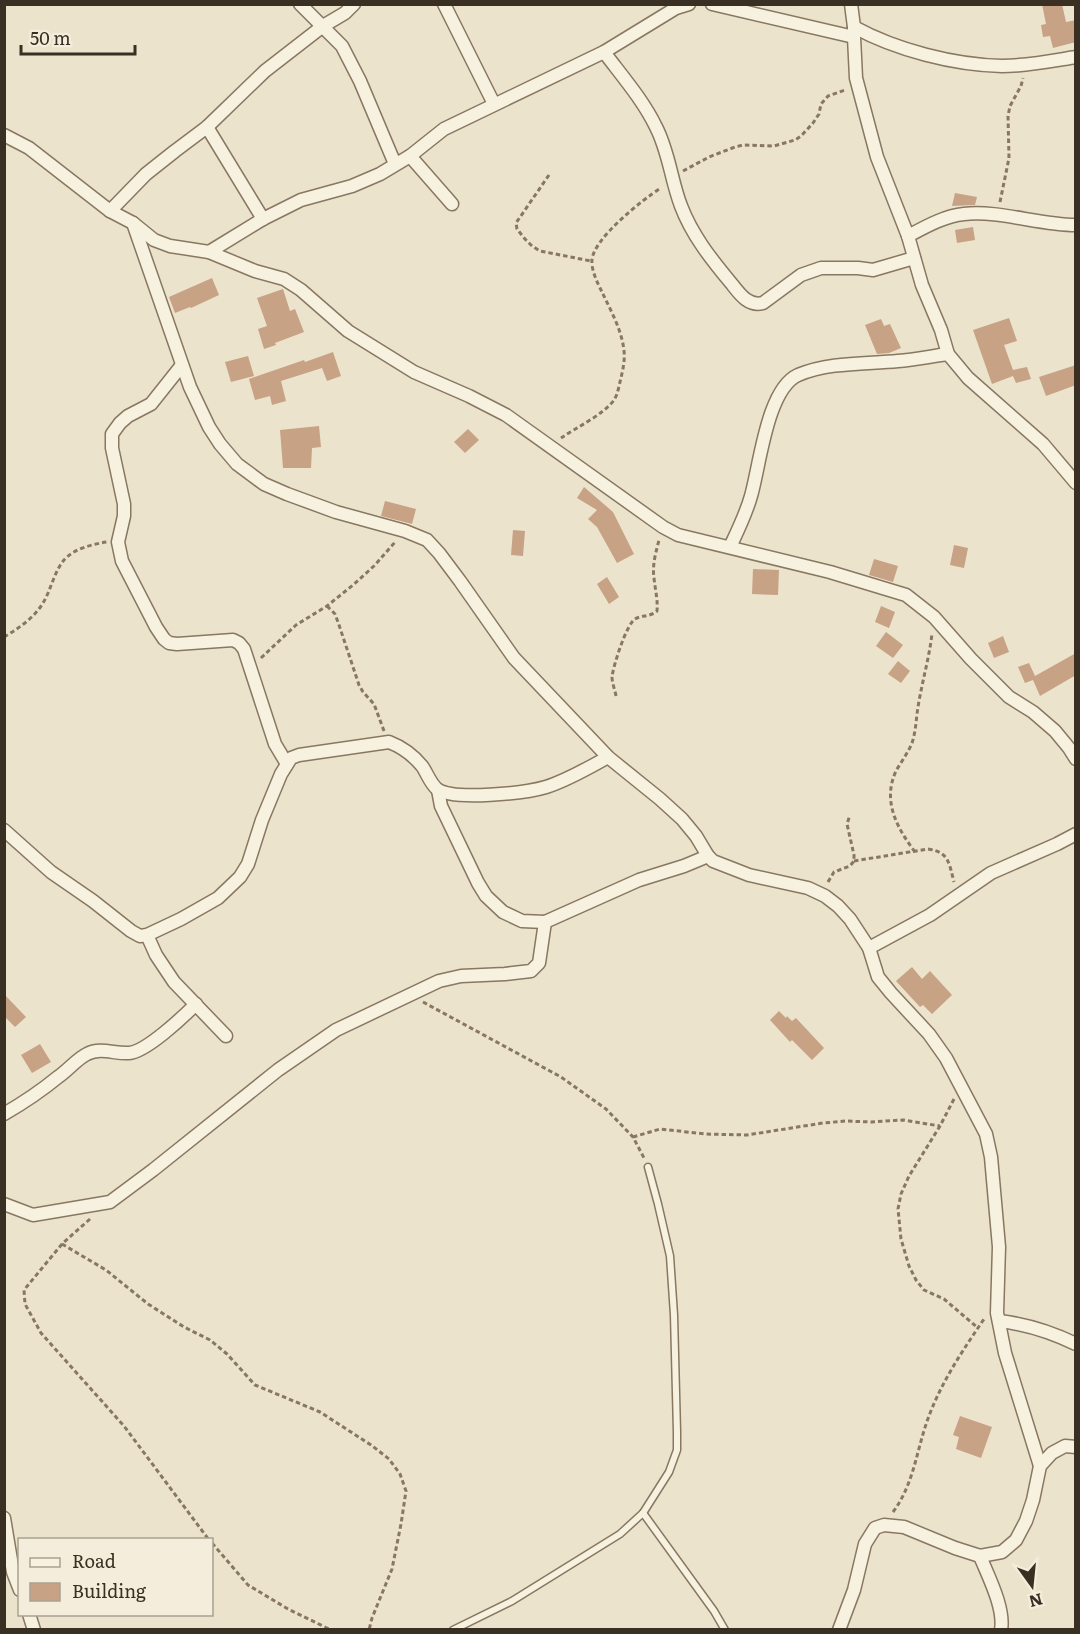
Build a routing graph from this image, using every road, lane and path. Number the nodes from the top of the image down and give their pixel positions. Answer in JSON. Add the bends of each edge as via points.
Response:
{"nodes":[{"id":1,"x":300,"y":4,"type":"edge"},
{"id":2,"x":354,"y":4,"type":"edge"},
{"id":3,"x":444,"y":4,"type":"edge"},
{"id":4,"x":690,"y":4,"type":"edge"},
{"id":5,"x":712,"y":4,"type":"edge"},
{"id":6,"x":851,"y":4,"type":"edge"},
{"id":7,"x":322,"y":26,"type":"junction"},
{"id":8,"x":854,"y":32,"type":"junction"},
{"id":9,"x":604,"y":52,"type":"junction"},
{"id":10,"x":1076,"y":57,"type":"edge"},
{"id":11,"x":1025,"y":64,"type":"junction"},
{"id":12,"x":856,"y":78,"type":"junction"},
{"id":13,"x":494,"y":104,"type":"junction"},
{"id":14,"x":207,"y":127,"type":"junction"},
{"id":15,"x":4,"y":135,"type":"edge"},
{"id":16,"x":410,"y":156,"type":"junction"},
{"id":17,"x":395,"y":164,"type":"junction"},
{"id":18,"x":549,"y":175,"type":"dead end"},
{"id":19,"x":672,"y":180,"type":"junction"},
{"id":20,"x":452,"y":204,"type":"dead end"},
{"id":21,"x":110,"y":211,"type":"junction"},
{"id":22,"x":997,"y":215,"type":"junction"},
{"id":23,"x":263,"y":219,"type":"junction"},
{"id":24,"x":133,"y":223,"type":"junction"},
{"id":25,"x":1076,"y":225,"type":"edge"},
{"id":26,"x":908,"y":236,"type":"junction"},
{"id":27,"x":209,"y":252,"type":"junction"},
{"id":28,"x":914,"y":258,"type":"junction"},
{"id":29,"x":591,"y":261,"type":"junction"},
{"id":30,"x":948,"y":354,"type":"junction"},
{"id":31,"x":182,"y":365,"type":"junction"},
{"id":32,"x":550,"y":446,"type":"junction"},
{"id":33,"x":1076,"y":483,"type":"edge"},
{"id":34,"x":663,"y":527,"type":"junction"},
{"id":35,"x":405,"y":531,"type":"junction"},
{"id":36,"x":118,"y":542,"type":"junction"},
{"id":37,"x":730,"y":547,"type":"junction"},
{"id":38,"x":327,"y":606,"type":"junction"},
{"id":39,"x":934,"y":617,"type":"junction"},
{"id":40,"x":4,"y":637,"type":"edge"},
{"id":41,"x":252,"y":672,"type":"junction"},
{"id":42,"x":616,"y":696,"type":"dead end"},
{"id":43,"x":389,"y":742,"type":"junction"},
{"id":44,"x":608,"y":757,"type":"junction"},
{"id":45,"x":1076,"y":759,"type":"edge"},
{"id":46,"x":287,"y":764,"type":"junction"},
{"id":47,"x":438,"y":790,"type":"junction"},
{"id":48,"x":850,"y":815,"type":"dead end"},
{"id":49,"x":4,"y":830,"type":"edge"},
{"id":50,"x":1076,"y":834,"type":"edge"},
{"id":51,"x":915,"y":852,"type":"junction"},
{"id":52,"x":708,"y":856,"type":"junction"},
{"id":53,"x":854,"y":861,"type":"junction"},
{"id":54,"x":958,"y":895,"type":"junction"},
{"id":55,"x":825,"y":896,"type":"junction"},
{"id":56,"x":545,"y":922,"type":"junction"},
{"id":57,"x":147,"y":935,"type":"junction"},
{"id":58,"x":869,"y":948,"type":"junction"},
{"id":59,"x":411,"y":995,"type":"junction"},
{"id":60,"x":196,"y":1004,"type":"junction"},
{"id":61,"x":226,"y":1036,"type":"dead end"},
{"id":62,"x":961,"y":1087,"type":"junction"},
{"id":63,"x":4,"y":1114,"type":"edge"},
{"id":64,"x":939,"y":1126,"type":"junction"},
{"id":65,"x":633,"y":1137,"type":"junction"},
{"id":66,"x":648,"y":1167,"type":"joint"},
{"id":67,"x":110,"y":1202,"type":"junction"},
{"id":68,"x":4,"y":1204,"type":"edge"},
{"id":69,"x":62,"y":1244,"type":"junction"},
{"id":70,"x":997,"y":1300,"type":"junction"},
{"id":71,"x":999,"y":1321,"type":"junction"},
{"id":72,"x":978,"y":1328,"type":"junction"},
{"id":73,"x":1076,"y":1344,"type":"edge"},
{"id":74,"x":1076,"y":1447,"type":"edge"},
{"id":75,"x":1040,"y":1466,"type":"junction"},
{"id":76,"x":643,"y":1513,"type":"junction"},
{"id":77,"x":4,"y":1518,"type":"edge"},
{"id":78,"x":884,"y":1525,"type":"junction"},
{"id":79,"x":208,"y":1538,"type":"edge"},
{"id":80,"x":213,"y":1544,"type":"edge"},
{"id":81,"x":980,"y":1556,"type":"junction"},
{"id":82,"x":18,"y":1585,"type":"edge"},
{"id":83,"x":331,"y":1629,"type":"edge"},
{"id":84,"x":369,"y":1629,"type":"edge"},
{"id":85,"x":453,"y":1629,"type":"edge"},
{"id":86,"x":725,"y":1629,"type":"edge"},
{"id":87,"x":839,"y":1629,"type":"edge"},
{"id":88,"x":1001,"y":1629,"type":"edge"}],
"edges":[{"from":1,"to":7,"type":"street"},
{"from":2,"to":7,"type":"street"},
{"from":3,"to":13,"type":"street"},
{"from":4,"to":9,"type":"street","via":[[676,8]]},
{"from":5,"to":8,"type":"street"},
{"from":6,"to":8,"type":"street"},
{"from":7,"to":14,"type":"street","via":[[265,71]]},
{"from":7,"to":17,"type":"street","via":[[342,46]]},
{"from":8,"to":11,"type":"street","via":[[946,59],[983,65]]},
{"from":8,"to":12,"type":"street"},
{"from":9,"to":13,"type":"street"},
{"from":9,"to":19,"type":"street","via":[[652,117],[666,150]]},
{"from":10,"to":11,"type":"street"},
{"from":11,"to":22,"type":"path","via":[[1021,86],[1008,116],[1009,158]]},
{"from":12,"to":19,"type":"path","via":[[848,88],[828,96],[813,123],[795,140],[774,146],[735,147],[694,164]]},
{"from":12,"to":26,"type":"street","via":[[878,157]]},
{"from":13,"to":16,"type":"street","via":[[444,129]]},
{"from":14,"to":21,"type":"street","via":[[146,174]]},
{"from":14,"to":23,"type":"street"},
{"from":15,"to":21,"type":"street","via":[[28,148]]},
{"from":16,"to":17,"type":"street"},
{"from":16,"to":20,"type":"street"},
{"from":17,"to":23,"type":"street","via":[[352,186],[301,200]]},
{"from":18,"to":29,"type":"path","via":[[516,223],[517,229],[540,251]]},
{"from":19,"to":28,"type":"street","via":[[686,219],[701,245],[750,303],[763,303],[801,275],[820,268],[873,270]]},
{"from":19,"to":29,"type":"path","via":[[617,223]]},
{"from":21,"to":24,"type":"street"},
{"from":22,"to":25,"type":"street"},
{"from":22,"to":26,"type":"street","via":[[962,214]]},
{"from":23,"to":27,"type":"street"},
{"from":24,"to":27,"type":"street","via":[[154,240]]},
{"from":24,"to":31,"type":"street"},
{"from":26,"to":28,"type":"street"},
{"from":27,"to":32,"type":"street","via":[[284,279],[348,331],[414,372],[506,415]]},
{"from":28,"to":30,"type":"street"},
{"from":29,"to":32,"type":"path","via":[[621,337],[621,377],[612,402]]},
{"from":30,"to":33,"type":"street","via":[[968,378],[1043,444]]},
{"from":30,"to":37,"type":"street","via":[[818,369],[796,376],[783,387],[763,441],[750,498]]},
{"from":31,"to":35,"type":"street","via":[[208,427],[246,471],[264,484],[336,512]]},
{"from":31,"to":36,"type":"street","via":[[151,404],[128,416],[112,434],[124,511]]},
{"from":32,"to":34,"type":"street"},
{"from":34,"to":37,"type":"street","via":[[678,535]]},
{"from":34,"to":42,"type":"path","via":[[654,565],[657,611],[633,620],[626,631],[613,672]]},
{"from":35,"to":38,"type":"path","via":[[374,566]]},
{"from":35,"to":44,"type":"street","via":[[427,540],[439,553],[514,658]]},
{"from":36,"to":40,"type":"path","via":[[94,544],[71,554],[39,608]]},
{"from":36,"to":41,"type":"street","via":[[128,574],[164,639],[177,644],[233,640],[244,649]]},
{"from":37,"to":39,"type":"street","via":[[906,595]]},
{"from":38,"to":41,"type":"path","via":[[280,639]]},
{"from":38,"to":43,"type":"path","via":[[335,616],[359,685],[374,704]]},
{"from":39,"to":45,"type":"street","via":[[1009,697],[1055,731]]},
{"from":39,"to":51,"type":"path","via":[[912,742],[890,792],[895,822]]},
{"from":41,"to":46,"type":"street","via":[[275,744]]},
{"from":43,"to":46,"type":"street","via":[[299,754]]},
{"from":43,"to":47,"type":"street","via":[[403,747]]},
{"from":44,"to":47,"type":"street","via":[[544,787],[468,795]]},
{"from":44,"to":52,"type":"street","via":[[682,819]]},
{"from":46,"to":57,"type":"street","via":[[240,877],[218,897]]},
{"from":47,"to":56,"type":"street","via":[[441,806],[486,896],[503,912],[522,921]]},
{"from":48,"to":53,"type":"path","via":[[847,824]]},
{"from":49,"to":57,"type":"street","via":[[51,872],[140,936]]},
{"from":50,"to":54,"type":"street","via":[[991,873]]},
{"from":51,"to":53,"type":"path"},
{"from":51,"to":54,"type":"path","via":[[928,849],[940,851],[946,857]]},
{"from":52,"to":55,"type":"street","via":[[720,865],[749,875],[808,888]]},
{"from":52,"to":56,"type":"street","via":[[639,880]]},
{"from":53,"to":55,"type":"path","via":[[834,872]]},
{"from":54,"to":58,"type":"street"},
{"from":55,"to":58,"type":"street","via":[[850,919]]},
{"from":56,"to":59,"type":"street","via":[[539,963],[531,971],[461,976],[439,981]]},
{"from":57,"to":60,"type":"street","via":[[174,982]]},
{"from":58,"to":62,"type":"street","via":[[878,977],[946,1058]]},
{"from":59,"to":65,"type":"path","via":[[561,1077],[606,1109]]},
{"from":59,"to":67,"type":"street","via":[[314,1044]]},
{"from":60,"to":61,"type":"street"},
{"from":60,"to":63,"type":"street","via":[[136,1051],[86,1054]]},
{"from":62,"to":64,"type":"path"},
{"from":62,"to":70,"type":"street","via":[[986,1134],[991,1157],[999,1247]]},
{"from":64,"to":65,"type":"path","via":[[903,1120],[846,1121],[747,1135],[660,1129]]},
{"from":64,"to":72,"type":"path","via":[[901,1194],[901,1239],[909,1266],[924,1290],[945,1299]]},
{"from":65,"to":66,"type":"path"},
{"from":66,"to":76,"type":"lane","via":[[670,1256],[677,1450],[669,1472]]},
{"from":67,"to":68,"type":"street","via":[[33,1215]]},
{"from":67,"to":69,"type":"path"},
{"from":69,"to":79,"type":"path","via":[[24,1290],[25,1304],[41,1333],[124,1426]]},
{"from":69,"to":84,"type":"path","via":[[106,1270],[148,1304],[210,1340],[255,1385],[320,1412],[389,1459],[406,1491],[392,1569]]},
{"from":70,"to":71,"type":"street"},
{"from":70,"to":72,"type":"path"},
{"from":71,"to":73,"type":"street","via":[[1022,1323]]},
{"from":71,"to":75,"type":"street"},
{"from":72,"to":78,"type":"path","via":[[938,1393],[914,1472],[903,1498]]},
{"from":74,"to":75,"type":"street","via":[[1065,1446]]},
{"from":75,"to":81,"type":"street","via":[[1033,1500],[1016,1540],[1002,1552]]},
{"from":76,"to":85,"type":"lane","via":[[620,1533],[512,1601]]},
{"from":76,"to":86,"type":"lane"},
{"from":77,"to":82,"type":"street"},
{"from":78,"to":81,"type":"street","via":[[904,1527]]},
{"from":78,"to":87,"type":"street","via":[[874,1528],[869,1535]]},
{"from":80,"to":83,"type":"path","via":[[248,1585]]},
{"from":81,"to":88,"type":"street","via":[[1000,1610]]}]}
